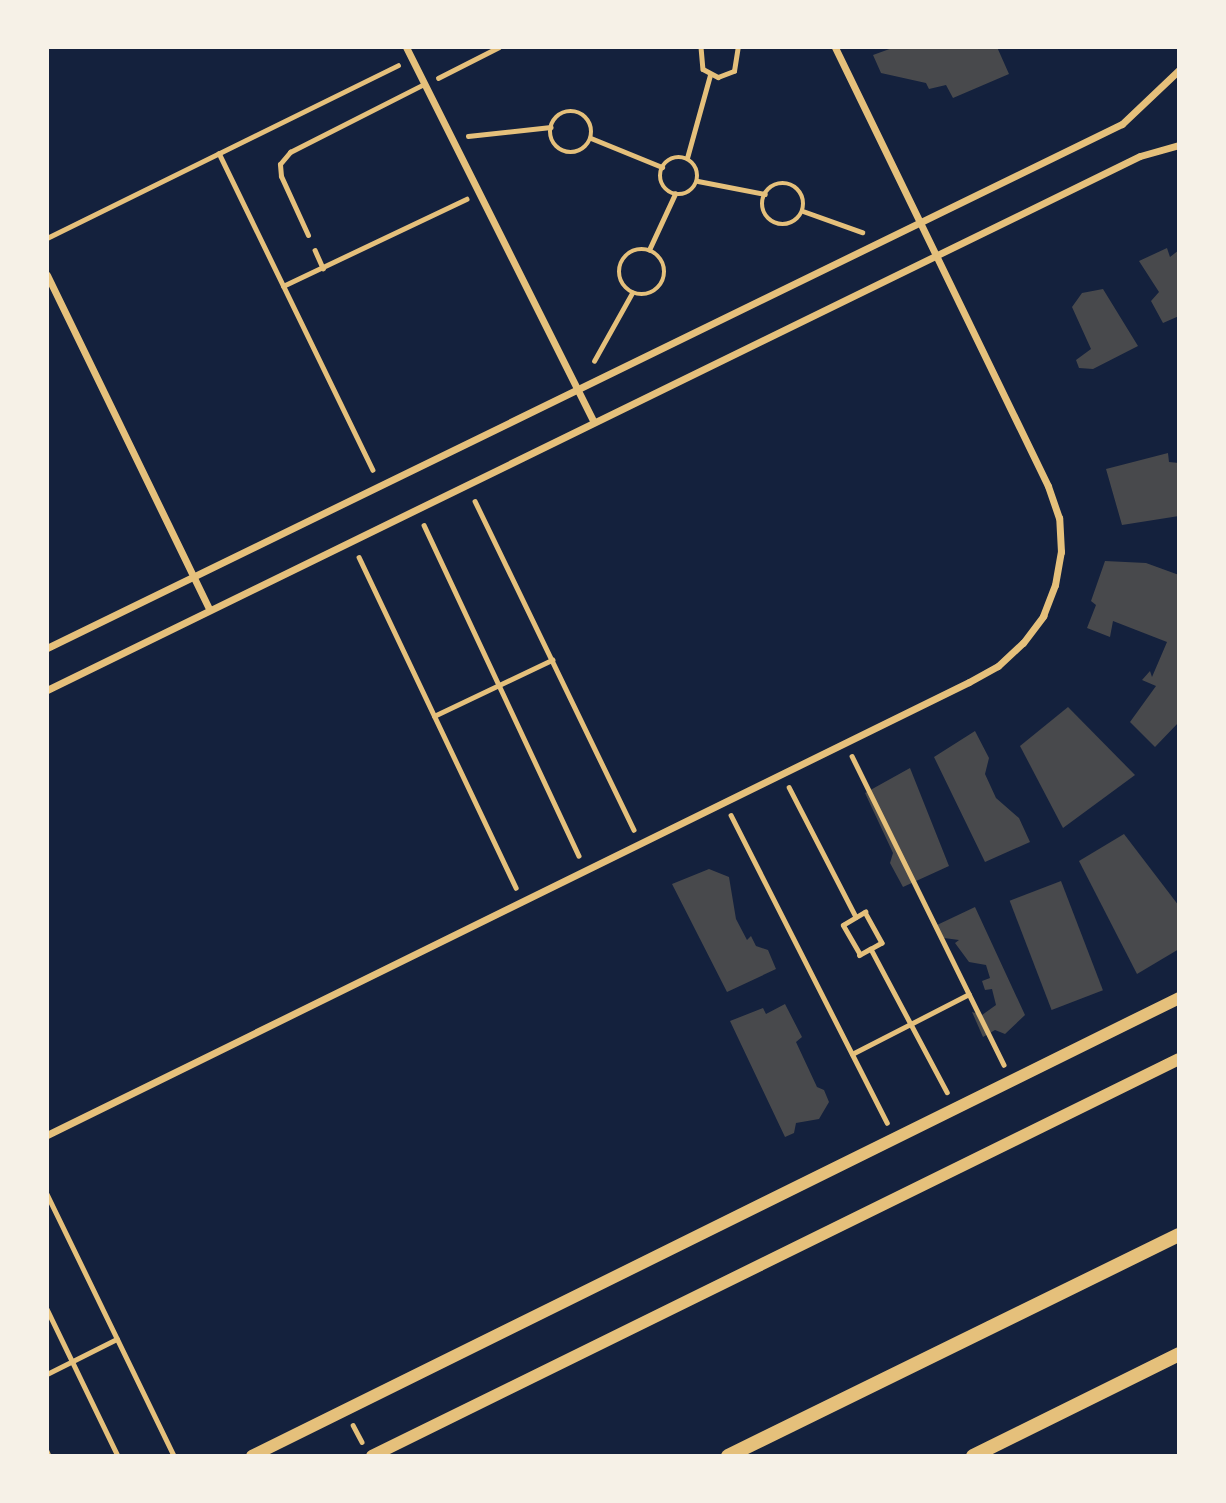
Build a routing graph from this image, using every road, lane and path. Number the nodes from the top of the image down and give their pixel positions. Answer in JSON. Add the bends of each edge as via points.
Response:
{"nodes":[{"id":1,"x":406,"y":47,"type":"edge"},
{"id":2,"x":499,"y":47,"type":"edge"},
{"id":3,"x":701,"y":47,"type":"edge"},
{"id":4,"x":738,"y":47,"type":"edge"},
{"id":5,"x":835,"y":47,"type":"edge"},
{"id":6,"x":411,"y":58,"type":"junction"},
{"id":7,"x":1179,"y":70,"type":"edge"},
{"id":8,"x":710,"y":75,"type":"junction"},
{"id":9,"x":424,"y":84,"type":"junction"},
{"id":10,"x":551,"y":127,"type":"junction"},
{"id":11,"x":451,"y":138,"type":"junction"},
{"id":12,"x":591,"y":138,"type":"junction"},
{"id":13,"x":1179,"y":145,"type":"edge"},
{"id":14,"x":219,"y":153,"type":"junction"},
{"id":15,"x":687,"y":158,"type":"junction"},
{"id":16,"x":662,"y":167,"type":"junction"},
{"id":17,"x":698,"y":181,"type":"junction"},
{"id":18,"x":479,"y":193,"type":"junction"},
{"id":19,"x":675,"y":194,"type":"junction"},
{"id":20,"x":765,"y":194,"type":"junction"},
{"id":21,"x":803,"y":211,"type":"junction"},
{"id":22,"x":920,"y":223,"type":"junction"},
{"id":23,"x":308,"y":235,"type":"dead end"},
{"id":24,"x":47,"y":238,"type":"edge"},
{"id":25,"x":885,"y":240,"type":"junction"},
{"id":26,"x":649,"y":250,"type":"junction"},
{"id":27,"x":936,"y":256,"type":"junction"},
{"id":28,"x":47,"y":275,"type":"edge"},
{"id":29,"x":284,"y":286,"type":"junction"},
{"id":30,"x":632,"y":293,"type":"junction"},
{"id":31,"x":578,"y":390,"type":"junction"},
{"id":32,"x":594,"y":422,"type":"junction"},
{"id":33,"x":467,"y":484,"type":"junction"},
{"id":34,"x":381,"y":486,"type":"junction"},
{"id":35,"x":416,"y":509,"type":"junction"},
{"id":36,"x":351,"y":541,"type":"junction"},
{"id":37,"x":194,"y":577,"type":"junction"},
{"id":38,"x":209,"y":609,"type":"junction"},
{"id":39,"x":47,"y":649,"type":"edge"},
{"id":40,"x":552,"y":660,"type":"junction"},
{"id":41,"x":499,"y":685,"type":"junction"},
{"id":42,"x":47,"y":690,"type":"edge"},
{"id":43,"x":434,"y":716,"type":"junction"},
{"id":44,"x":845,"y":743,"type":"junction"},
{"id":45,"x":782,"y":774,"type":"junction"},
{"id":46,"x":724,"y":802,"type":"junction"},
{"id":47,"x":641,"y":843,"type":"junction"},
{"id":48,"x":586,"y":870,"type":"junction"},
{"id":49,"x":522,"y":901,"type":"junction"},
{"id":50,"x":856,"y":917,"type":"junction"},
{"id":51,"x":871,"y":949,"type":"junction"},
{"id":52,"x":969,"y":994,"type":"junction"},
{"id":53,"x":1179,"y":998,"type":"edge"},
{"id":54,"x":910,"y":1024,"type":"junction"},
{"id":55,"x":852,"y":1054,"type":"junction"},
{"id":56,"x":1179,"y":1059,"type":"edge"},
{"id":57,"x":1012,"y":1080,"type":"junction"},
{"id":58,"x":955,"y":1109,"type":"junction"},
{"id":59,"x":47,"y":1135,"type":"edge"},
{"id":60,"x":895,"y":1138,"type":"junction"},
{"id":61,"x":47,"y":1194,"type":"edge"},
{"id":62,"x":1179,"y":1234,"type":"edge"},
{"id":63,"x":47,"y":1309,"type":"edge"},
{"id":64,"x":117,"y":1339,"type":"junction"},
{"id":65,"x":1179,"y":1354,"type":"edge"},
{"id":66,"x":72,"y":1361,"type":"junction"},
{"id":67,"x":47,"y":1374,"type":"edge"},
{"id":68,"x":346,"y":1409,"type":"junction"},
{"id":69,"x":118,"y":1456,"type":"edge"},
{"id":70,"x":174,"y":1456,"type":"edge"},
{"id":71,"x":252,"y":1456,"type":"edge"},
{"id":72,"x":370,"y":1456,"type":"edge"},
{"id":73,"x":728,"y":1456,"type":"edge"},
{"id":74,"x":973,"y":1456,"type":"edge"}],
"edges":[{"from":1,"to":6,"type":"street"},
{"from":2,"to":9,"type":"path"},
{"from":3,"to":8,"type":"path","via":[[699,62]]},
{"from":4,"to":8,"type":"path","via":[[734,71]]},
{"from":5,"to":22,"type":"street"},
{"from":6,"to":9,"type":"street"},
{"from":6,"to":14,"type":"path"},
{"from":7,"to":22,"type":"street","via":[[1122,124]]},
{"from":8,"to":15,"type":"path"},
{"from":9,"to":11,"type":"street"},
{"from":9,"to":23,"type":"lane","via":[[290,152],[280,163],[281,176]]},
{"from":10,"to":11,"type":"path"},
{"from":10,"to":12,"type":"path","via":[[554,144],[568,153],[584,149]]},
{"from":10,"to":12,"type":"path","via":[[562,114],[578,113],[591,125]]},
{"from":11,"to":18,"type":"street"},
{"from":12,"to":16,"type":"path"},
{"from":13,"to":27,"type":"street","via":[[1140,156]]},
{"from":14,"to":24,"type":"path"},
{"from":14,"to":29,"type":"path"},
{"from":15,"to":16,"type":"path","via":[[673,158]]},
{"from":15,"to":17,"type":"path","via":[[697,168]]},
{"from":16,"to":19,"type":"path","via":[[662,184]]},
{"from":17,"to":19,"type":"path","via":[[693,189]]},
{"from":17,"to":20,"type":"path"},
{"from":18,"to":29,"type":"path"},
{"from":18,"to":31,"type":"street"},
{"from":19,"to":26,"type":"path"},
{"from":20,"to":21,"type":"path","via":[[772,187],[788,184],[802,194]]},
{"from":20,"to":21,"type":"path","via":[[763,210],[774,223],[791,224]]},
{"from":21,"to":25,"type":"path"},
{"from":22,"to":25,"type":"street"},
{"from":22,"to":27,"type":"street"},
{"from":25,"to":31,"type":"street"},
{"from":26,"to":30,"type":"path","via":[[632,251],[621,263],[621,280]]},
{"from":26,"to":30,"type":"path","via":[[662,260],[665,277],[656,291]]},
{"from":27,"to":32,"type":"street"},
{"from":27,"to":44,"type":"street","via":[[1048,486],[1059,518],[1061,552],[1055,585],[1043,616],[998,666]]},
{"from":28,"to":37,"type":"street"},
{"from":29,"to":34,"type":"path"},
{"from":30,"to":31,"type":"path"},
{"from":31,"to":32,"type":"street"},
{"from":31,"to":34,"type":"street"},
{"from":32,"to":33,"type":"street"},
{"from":33,"to":35,"type":"street"},
{"from":33,"to":40,"type":"path"},
{"from":34,"to":37,"type":"street"},
{"from":35,"to":36,"type":"street"},
{"from":35,"to":41,"type":"path"},
{"from":36,"to":38,"type":"street"},
{"from":36,"to":43,"type":"path"},
{"from":37,"to":38,"type":"street"},
{"from":37,"to":39,"type":"street"},
{"from":38,"to":42,"type":"street"},
{"from":40,"to":41,"type":"path"},
{"from":40,"to":47,"type":"path"},
{"from":41,"to":43,"type":"path"},
{"from":41,"to":48,"type":"path"},
{"from":43,"to":49,"type":"path"},
{"from":44,"to":45,"type":"street"},
{"from":44,"to":52,"type":"path"},
{"from":45,"to":46,"type":"street"},
{"from":45,"to":50,"type":"path"},
{"from":46,"to":47,"type":"street"},
{"from":46,"to":55,"type":"path"},
{"from":47,"to":48,"type":"street"},
{"from":48,"to":49,"type":"street"},
{"from":49,"to":59,"type":"street"},
{"from":50,"to":51,"type":"path","via":[[865,912],[882,943]]},
{"from":50,"to":51,"type":"path","via":[[843,925],[860,955]]},
{"from":51,"to":54,"type":"path"},
{"from":52,"to":54,"type":"path"},
{"from":52,"to":57,"type":"path"},
{"from":53,"to":57,"type":"street"},
{"from":54,"to":55,"type":"path"},
{"from":54,"to":58,"type":"path"},
{"from":55,"to":60,"type":"path"},
{"from":56,"to":72,"type":"street"},
{"from":57,"to":58,"type":"street"},
{"from":58,"to":60,"type":"street"},
{"from":60,"to":68,"type":"street"},
{"from":61,"to":64,"type":"path"},
{"from":62,"to":73,"type":"main road"},
{"from":63,"to":66,"type":"path"},
{"from":64,"to":66,"type":"path"},
{"from":64,"to":70,"type":"path"},
{"from":65,"to":74,"type":"main road"},
{"from":66,"to":67,"type":"path"},
{"from":66,"to":69,"type":"path"},
{"from":68,"to":71,"type":"street"},
{"from":68,"to":72,"type":"path"}]}
